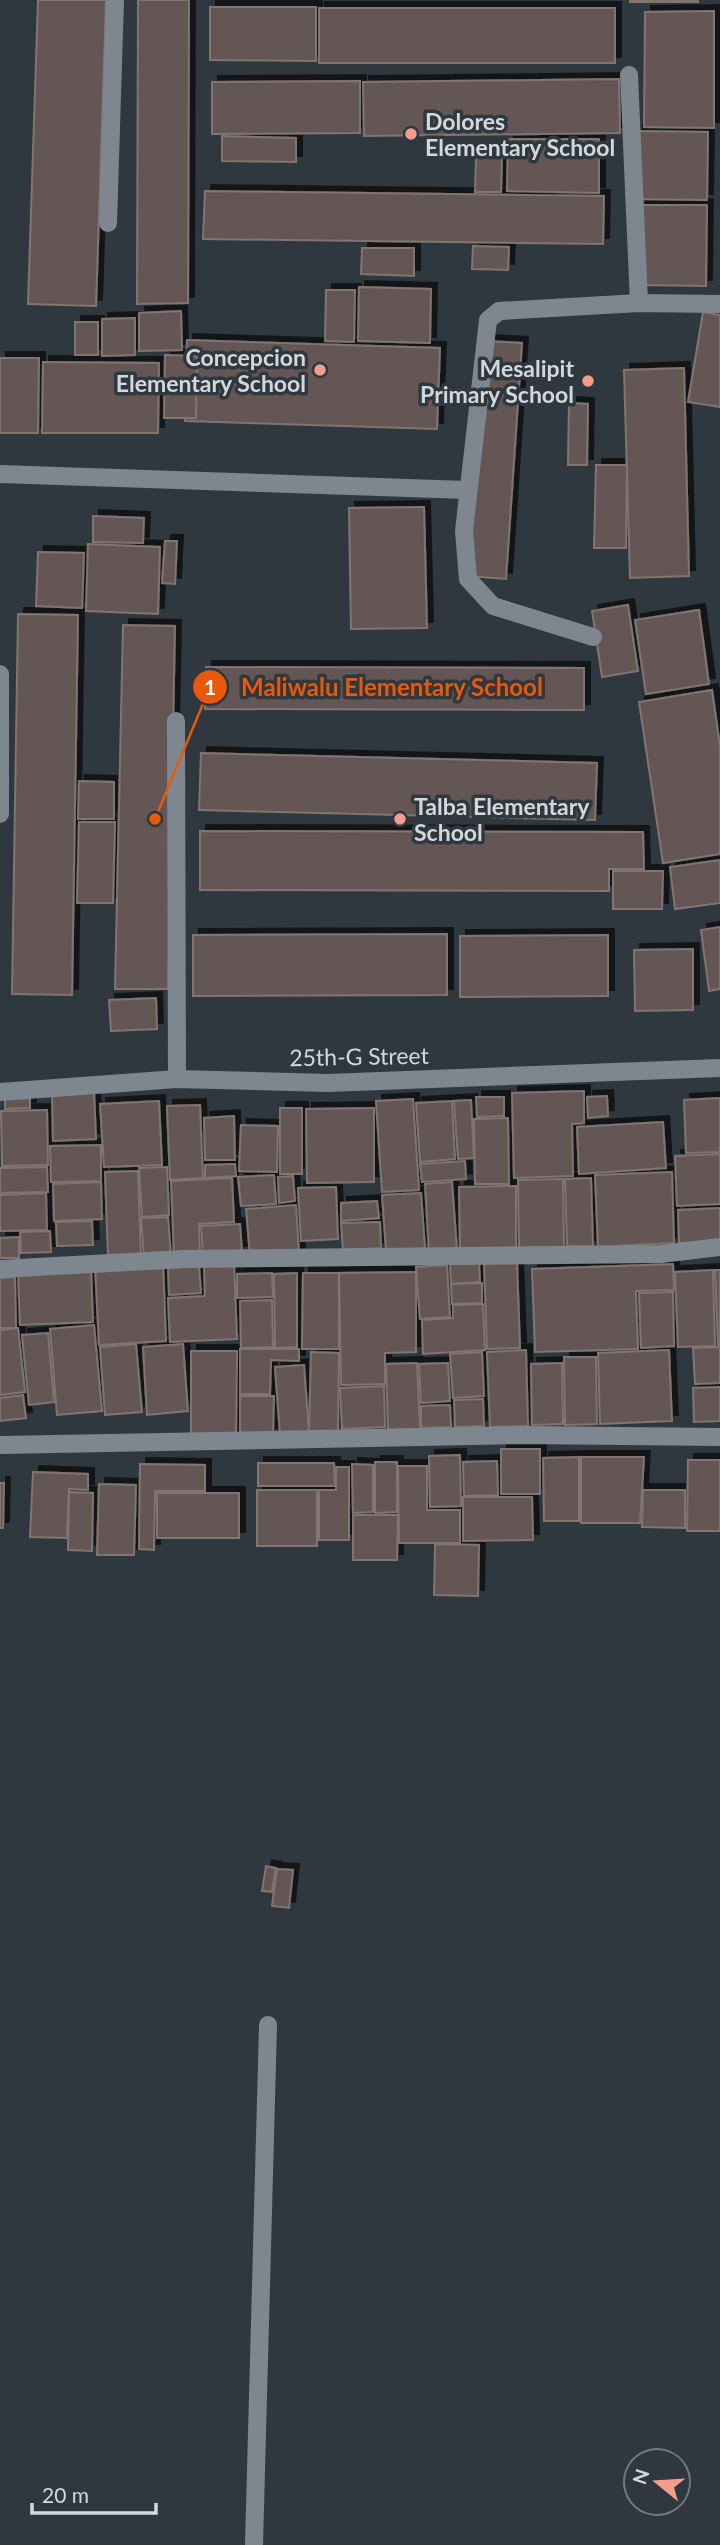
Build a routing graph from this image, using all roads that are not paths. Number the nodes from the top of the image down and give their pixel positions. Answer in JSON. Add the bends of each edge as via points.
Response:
{"nodes":[{"id":1,"x":115,"y":0,"type":"edge"},
{"id":2,"x":629,"y":75,"type":"dead end"},
{"id":3,"x":108,"y":223,"type":"dead end"},
{"id":4,"x":639,"y":303,"type":"junction"},
{"id":5,"x":720,"y":304,"type":"edge"},
{"id":6,"x":0,"y":474,"type":"edge"},
{"id":7,"x":467,"y":490,"type":"junction"},
{"id":8,"x":593,"y":637,"type":"dead end"},
{"id":9,"x":0,"y":674,"type":"edge"},
{"id":10,"x":176,"y":721,"type":"dead end"},
{"id":11,"x":1,"y":730,"type":"edge"},
{"id":12,"x":0,"y":814,"type":"edge"},
{"id":13,"x":720,"y":1068,"type":"edge"},
{"id":14,"x":177,"y":1079,"type":"junction"},
{"id":15,"x":0,"y":1092,"type":"edge"},
{"id":16,"x":720,"y":1247,"type":"edge"},
{"id":17,"x":0,"y":1269,"type":"edge"},
{"id":18,"x":720,"y":1437,"type":"edge"},
{"id":19,"x":0,"y":1445,"type":"edge"},
{"id":20,"x":268,"y":2025,"type":"dead end"},
{"id":21,"x":254,"y":2545,"type":"edge"}],
"edges":[{"from":1,"to":3,"type":"street"},
{"from":2,"to":4,"type":"street"},
{"from":4,"to":5,"type":"street"},
{"from":4,"to":7,"type":"street","via":[[499,311],[488,320]]},
{"from":6,"to":7,"type":"street"},
{"from":7,"to":8,"type":"street","via":[[468,579],[493,606]]},
{"from":9,"to":11,"type":"street"},
{"from":10,"to":14,"type":"street"},
{"from":11,"to":12,"type":"street"},
{"from":13,"to":14,"type":"street","name":"25th-G Street","via":[[328,1083]]},
{"from":14,"to":15,"type":"street","name":"25th-G Street"},
{"from":16,"to":17,"type":"street","via":[[661,1254],[184,1259]]},
{"from":18,"to":19,"type":"street","via":[[527,1435]]},
{"from":20,"to":21,"type":"street"}]}
